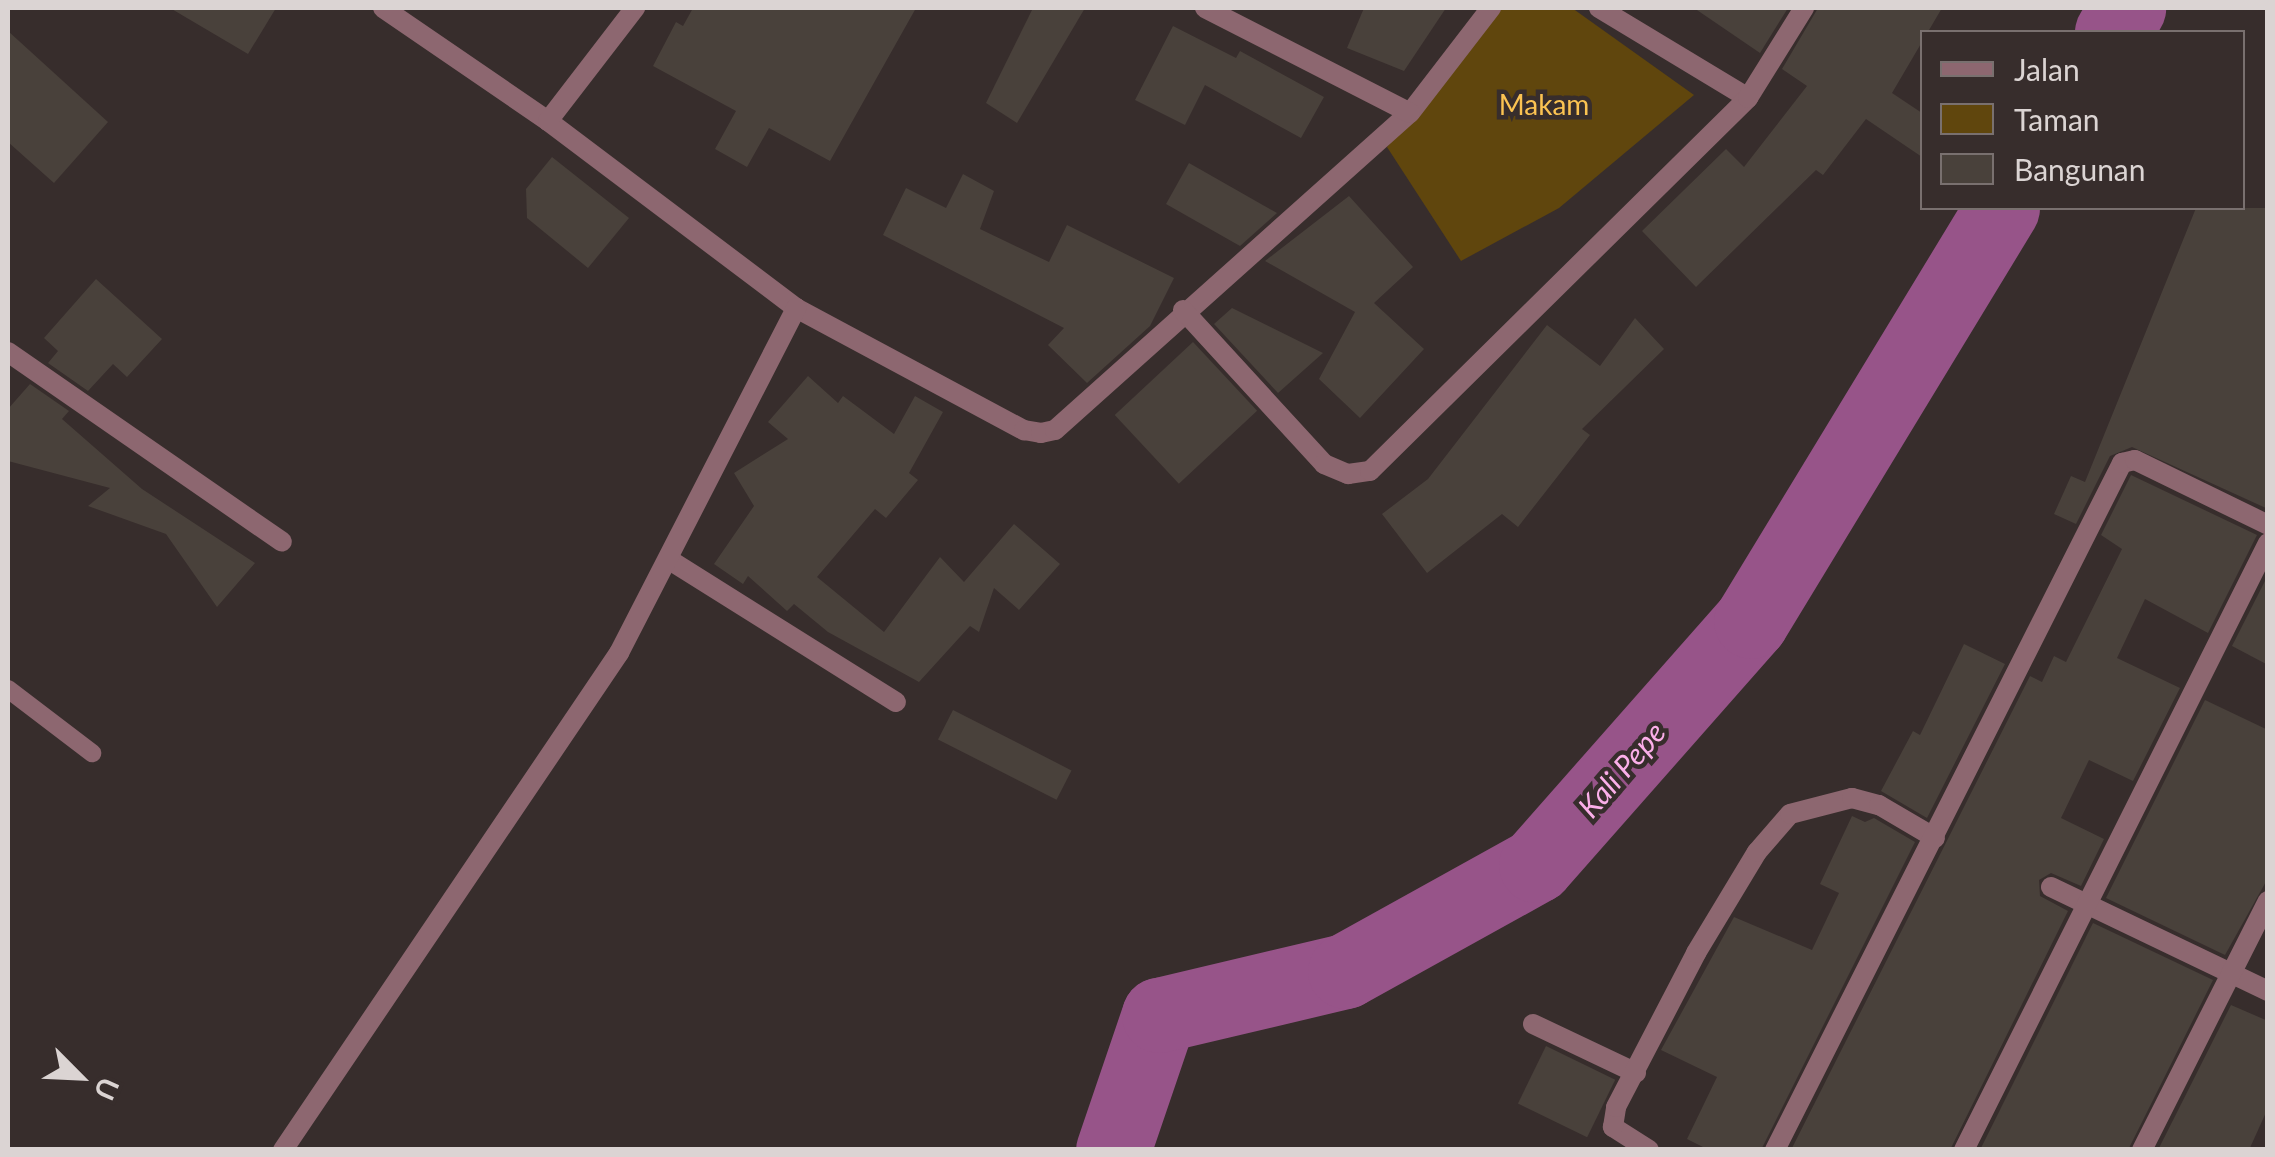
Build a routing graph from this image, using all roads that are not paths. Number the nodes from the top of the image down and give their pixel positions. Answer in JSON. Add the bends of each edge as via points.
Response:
{"nodes":[{"id":1,"x":383,"y":8,"type":"edge"},
{"id":2,"x":635,"y":8,"type":"edge"},
{"id":3,"x":1204,"y":8,"type":"edge"},
{"id":4,"x":1491,"y":8,"type":"edge"},
{"id":5,"x":1600,"y":8,"type":"edge"},
{"id":6,"x":1804,"y":8,"type":"edge"},
{"id":7,"x":1748,"y":98,"type":"junction"},
{"id":8,"x":1410,"y":113,"type":"junction"},
{"id":9,"x":548,"y":121,"type":"junction"},
{"id":10,"x":796,"y":308,"type":"junction"},
{"id":11,"x":1183,"y":310,"type":"junction"},
{"id":12,"x":8,"y":352,"type":"edge"},
{"id":13,"x":2268,"y":525,"type":"edge"},
{"id":14,"x":282,"y":542,"type":"dead end"},
{"id":15,"x":2268,"y":544,"type":"edge"},
{"id":16,"x":668,"y":559,"type":"junction"},
{"id":17,"x":8,"y":689,"type":"edge"},
{"id":18,"x":896,"y":702,"type":"dead end"},
{"id":19,"x":92,"y":753,"type":"dead end"},
{"id":20,"x":1935,"y":838,"type":"junction"},
{"id":21,"x":2051,"y":888,"type":"dead end"},
{"id":22,"x":2084,"y":900,"type":"junction"},
{"id":23,"x":2268,"y":901,"type":"edge"},
{"id":24,"x":2230,"y":972,"type":"junction"},
{"id":25,"x":2268,"y":991,"type":"edge"},
{"id":26,"x":1533,"y":1024,"type":"dead end"},
{"id":27,"x":1636,"y":1073,"type":"junction"},
{"id":28,"x":283,"y":1150,"type":"edge"},
{"id":29,"x":1650,"y":1150,"type":"edge"},
{"id":30,"x":1775,"y":1150,"type":"edge"},
{"id":31,"x":1964,"y":1150,"type":"edge"},
{"id":32,"x":2142,"y":1150,"type":"edge"}],
"edges":[{"from":1,"to":9,"type":"street"},
{"from":2,"to":9,"type":"street"},
{"from":3,"to":8,"type":"street"},
{"from":4,"to":8,"type":"street"},
{"from":5,"to":7,"type":"street"},
{"from":6,"to":7,"type":"street"},
{"from":7,"to":11,"type":"street","via":[[1370,471],[1348,474],[1324,464]]},
{"from":8,"to":11,"type":"street"},
{"from":9,"to":10,"type":"street"},
{"from":10,"to":11,"type":"street","via":[[1024,430],[1042,433],[1055,430]]},
{"from":10,"to":16,"type":"street"},
{"from":12,"to":14,"type":"street"},
{"from":13,"to":20,"type":"street","via":[[2136,460],[2122,463]]},
{"from":15,"to":22,"type":"street"},
{"from":16,"to":18,"type":"street"},
{"from":16,"to":28,"type":"street","via":[[558,751]]},
{"from":17,"to":19,"type":"lane"},
{"from":20,"to":27,"type":"street","via":[[1879,805],[1852,798],[1790,814],[1757,852],[1696,952]]},
{"from":20,"to":30,"type":"street"},
{"from":21,"to":22,"type":"street"},
{"from":22,"to":24,"type":"street"},
{"from":22,"to":31,"type":"street"},
{"from":23,"to":24,"type":"street"},
{"from":24,"to":25,"type":"street"},
{"from":24,"to":32,"type":"street"},
{"from":26,"to":27,"type":"street"},
{"from":27,"to":29,"type":"street","via":[[1616,1107],[1614,1127]]}]}
